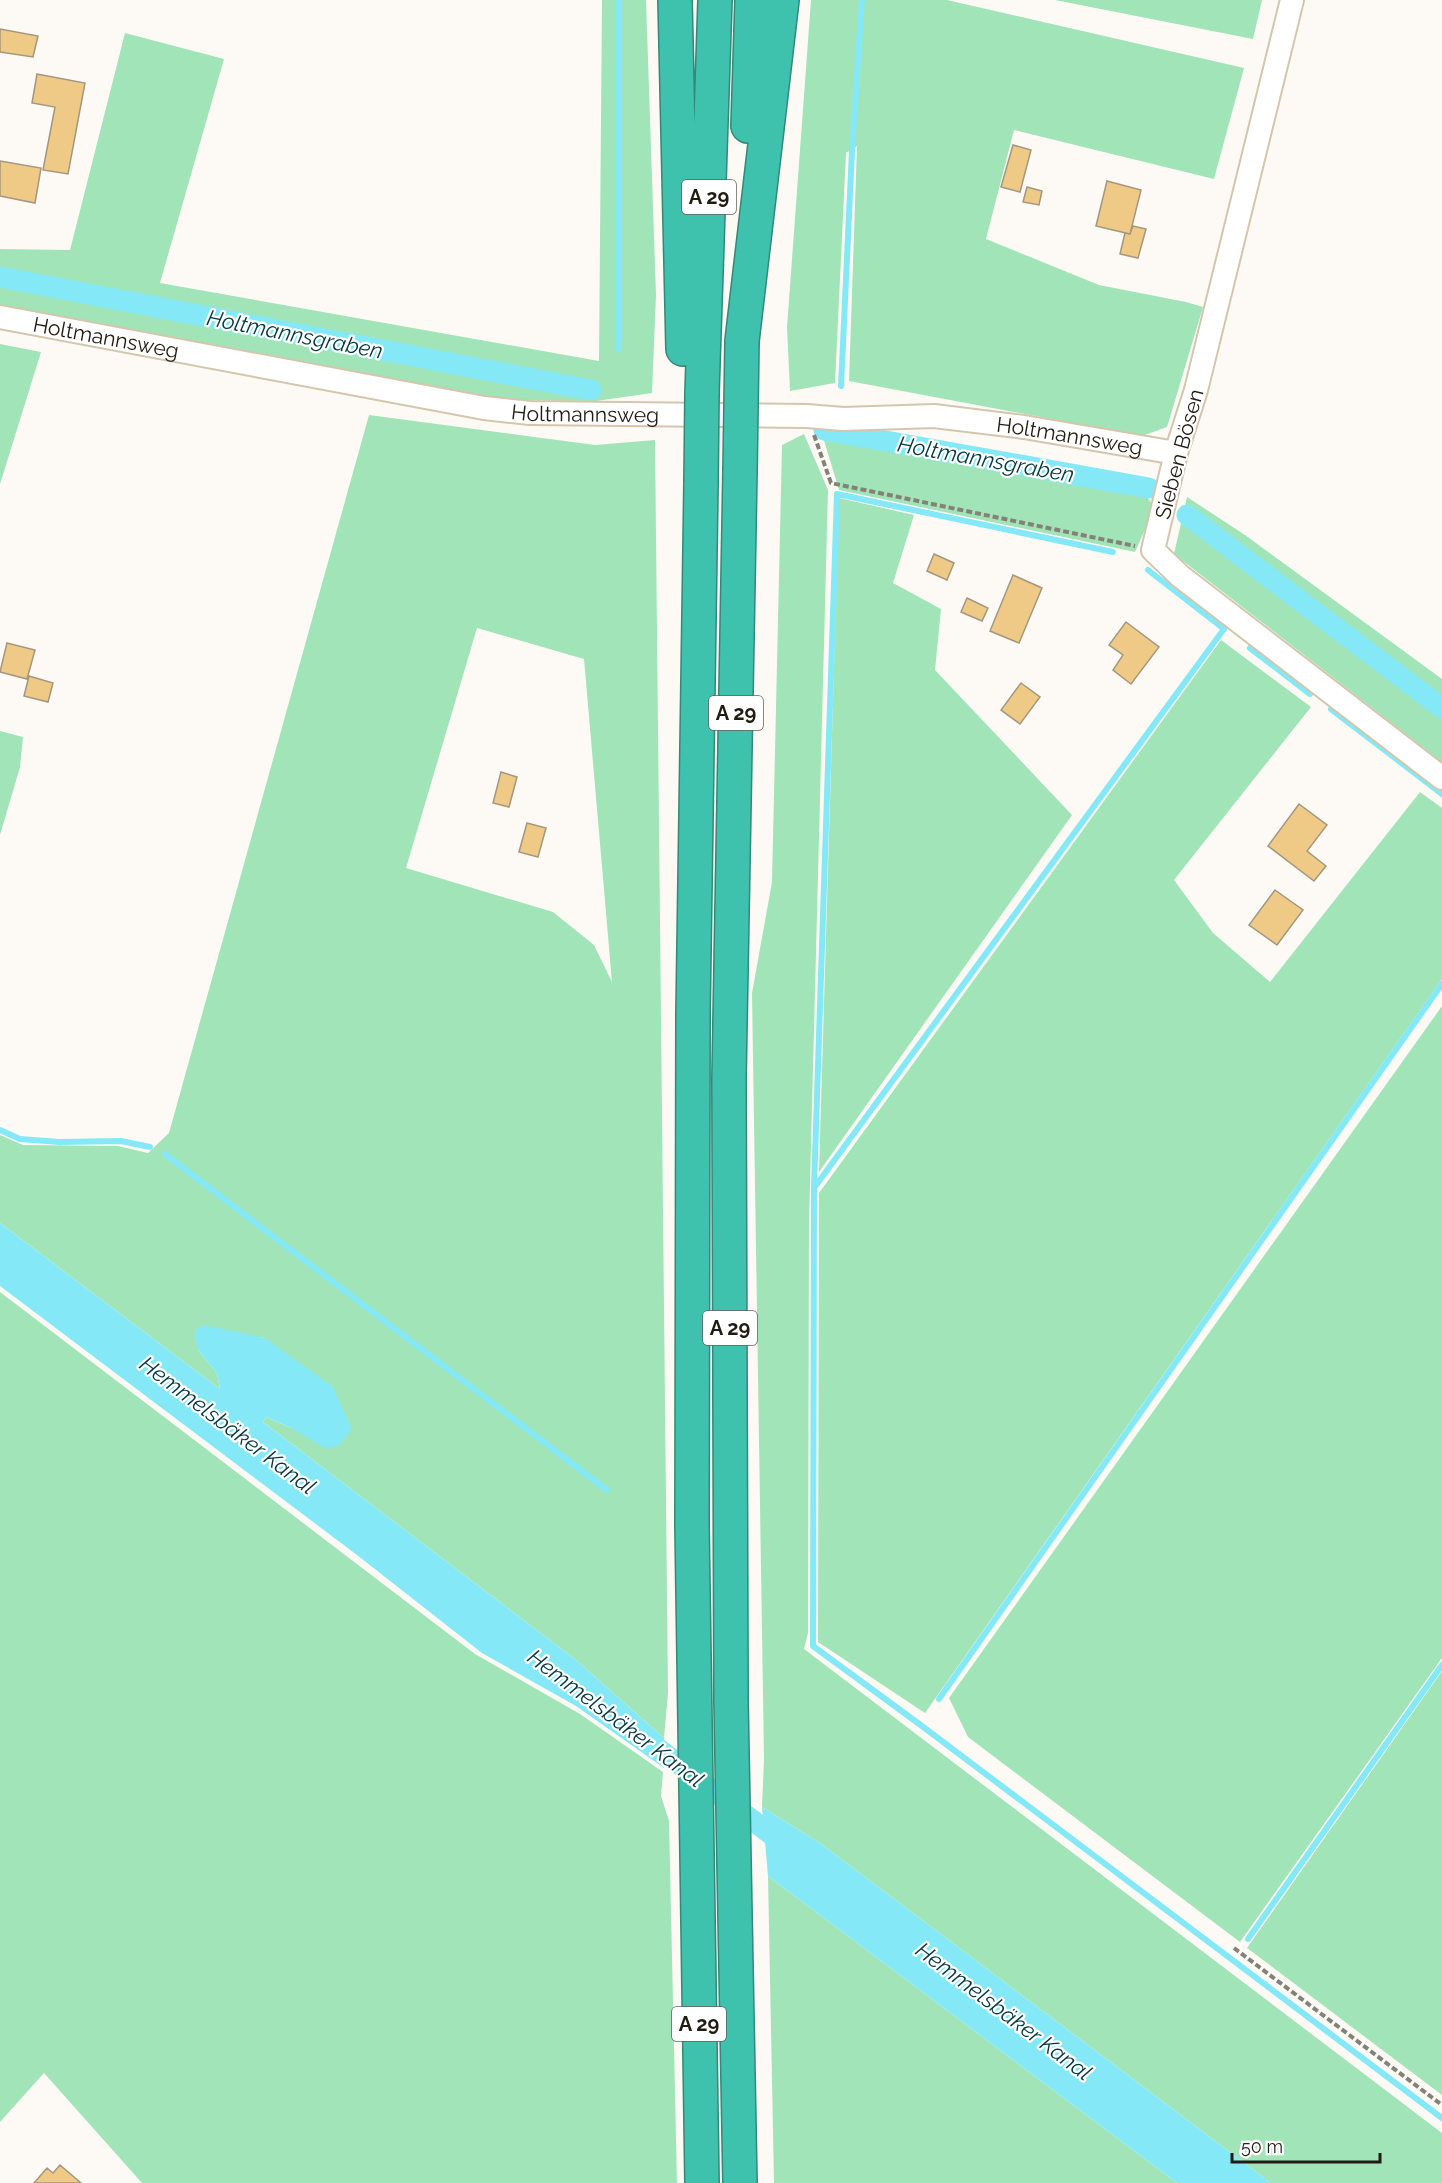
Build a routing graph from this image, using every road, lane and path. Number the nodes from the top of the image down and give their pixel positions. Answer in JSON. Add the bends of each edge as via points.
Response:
{"nodes":[{"id":1,"x":675,"y":0,"type":"edge"},
{"id":2,"x":716,"y":0,"type":"edge"},
{"id":3,"x":752,"y":0,"type":"edge"},
{"id":4,"x":782,"y":0,"type":"edge"},
{"id":5,"x":1292,"y":0,"type":"edge"},
{"id":6,"x":0,"y":316,"type":"edge"},
{"id":7,"x":742,"y":341,"type":"junction"},
{"id":8,"x":693,"y":393,"type":"junction"},
{"id":9,"x":807,"y":416,"type":"junction"},
{"id":10,"x":1176,"y":453,"type":"junction"},
{"id":11,"x":1153,"y":550,"type":"junction"},
{"id":12,"x":1442,"y":778,"type":"edge"},
{"id":13,"x":1234,"y":1948,"type":"dead end"},
{"id":14,"x":1442,"y":2105,"type":"edge"},
{"id":15,"x":702,"y":2183,"type":"edge"},
{"id":16,"x":740,"y":2183,"type":"edge"}],
"edges":[{"from":1,"to":8,"type":"highway"},
{"from":2,"to":8,"type":"highway","number":"A 29"},
{"from":3,"to":7,"type":"highway","number":"A 29"},
{"from":4,"to":7,"type":"highway"},
{"from":5,"to":10,"type":"street","name":"Sieben Bösen","via":[[1196,390]]},
{"from":6,"to":9,"type":"street","name":"Holtmannsweg","via":[[484,408],[530,413]]},
{"from":7,"to":16,"type":"highway","number":"A 29","bridge":true,"via":[[729,1078],[731,1700]]},
{"from":8,"to":15,"type":"highway","number":"A 29","bridge":true,"via":[[698,656],[692,1525]]},
{"from":9,"to":10,"type":"street","name":"Holtmannsweg","via":[[934,416]]},
{"from":9,"to":11,"type":"path","via":[[831,483]]},
{"from":10,"to":11,"type":"street","name":"Sieben Bösen"},
{"from":11,"to":12,"type":"street","via":[[1180,576]]},
{"from":13,"to":14,"type":"path"}]}
